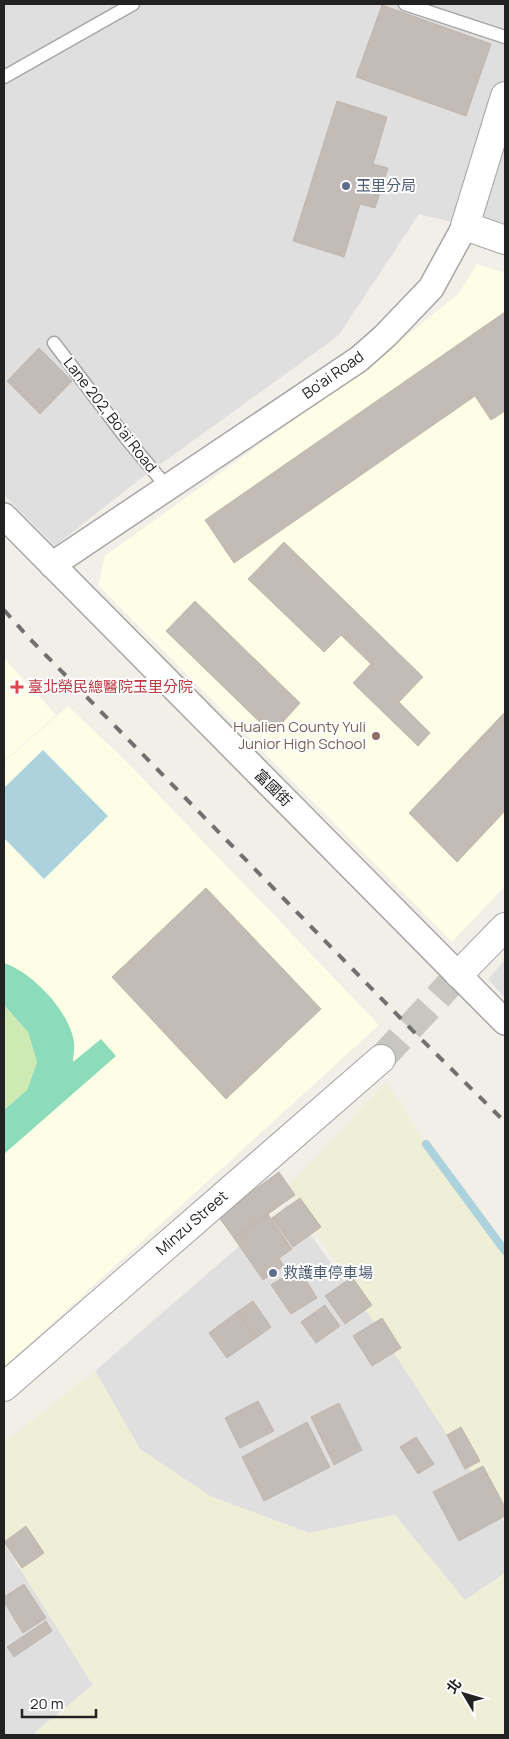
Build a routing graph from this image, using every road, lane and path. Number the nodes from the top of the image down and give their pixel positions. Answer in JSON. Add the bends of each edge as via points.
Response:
{"nodes":[{"id":1,"x":133,"y":4,"type":"edge"},
{"id":2,"x":405,"y":4,"type":"edge"},
{"id":3,"x":505,"y":38,"type":"edge"},
{"id":4,"x":4,"y":78,"type":"edge"},
{"id":5,"x":505,"y":96,"type":"edge"},
{"id":6,"x":465,"y":226,"type":"junction"},
{"id":7,"x":505,"y":240,"type":"edge"},
{"id":8,"x":54,"y":343,"type":"dead end"},
{"id":9,"x":167,"y":487,"type":"junction"},
{"id":10,"x":4,"y":516,"type":"edge"},
{"id":11,"x":52,"y":565,"type":"junction"},
{"id":12,"x":505,"y":928,"type":"edge"},
{"id":13,"x":459,"y":974,"type":"junction"},
{"id":14,"x":505,"y":1022,"type":"edge"},
{"id":15,"x":381,"y":1059,"type":"tunnel mouth"},
{"id":16,"x":4,"y":1387,"type":"edge"}],
"edges":[{"from":1,"to":4,"type":"lane"},
{"from":2,"to":3,"type":"lane"},
{"from":5,"to":6,"type":"street","name":"Bo'ai Road"},
{"from":6,"to":7,"type":"street"},
{"from":6,"to":9,"type":"street","name":"Bo'ai Road","via":[[431,288],[379,342],[359,359]]},
{"from":8,"to":9,"type":"lane","name":"Lane 202, Bo'ai Road"},
{"from":9,"to":11,"type":"street","name":"Bo'ai Road"},
{"from":10,"to":11,"type":"street","name":"富國街"},
{"from":11,"to":13,"type":"street","name":"富國街"},
{"from":12,"to":13,"type":"street"},
{"from":13,"to":14,"type":"street","name":"富國街"},
{"from":15,"to":16,"type":"street","name":"Minzu Street"}]}
